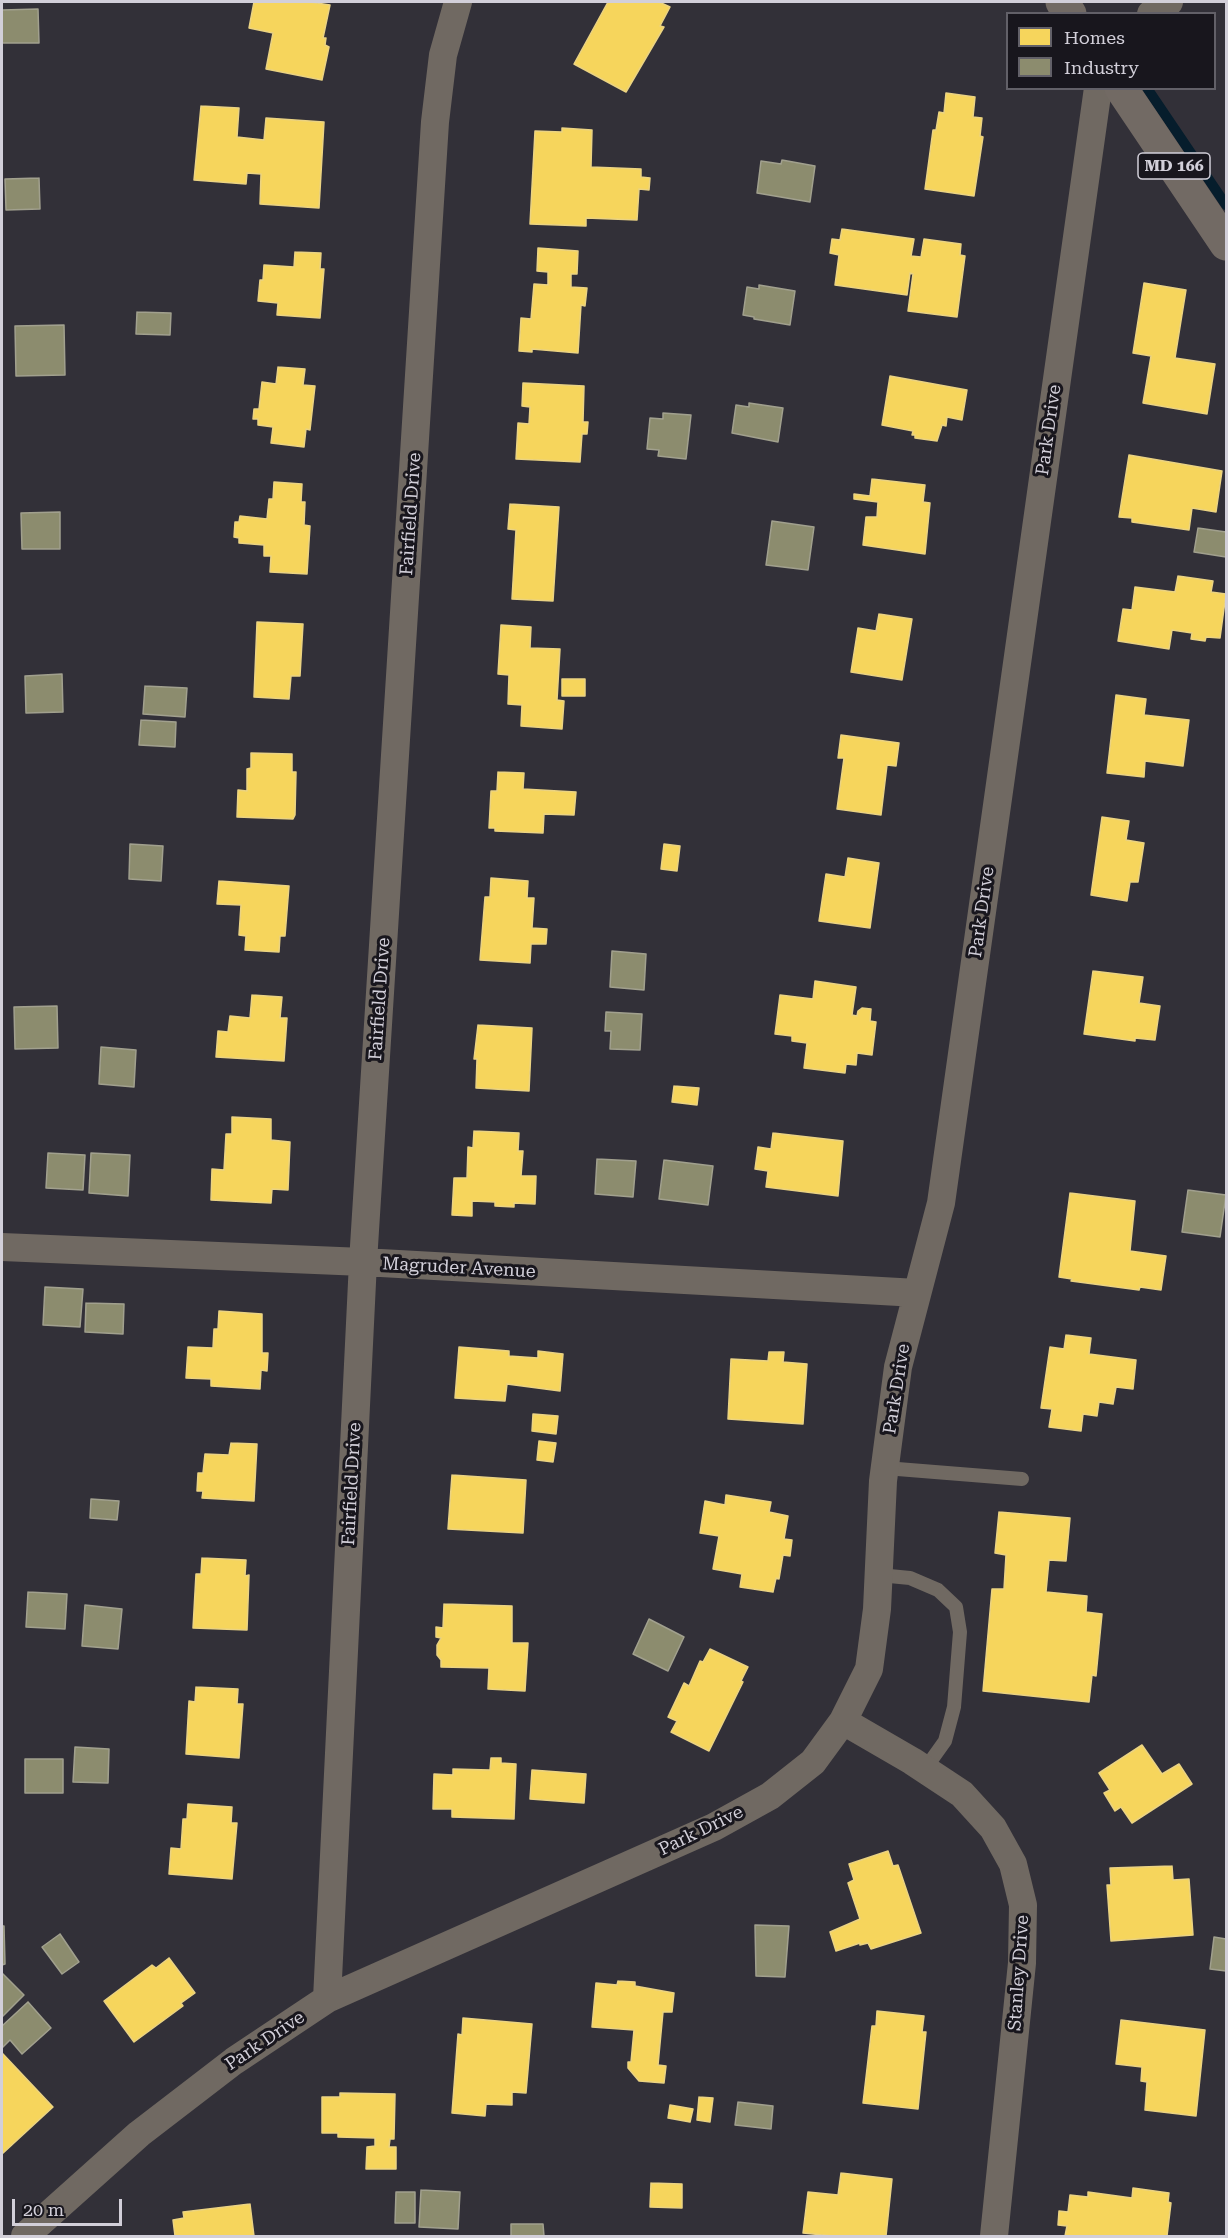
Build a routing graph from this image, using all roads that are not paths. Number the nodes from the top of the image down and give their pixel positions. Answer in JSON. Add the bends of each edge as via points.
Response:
{"nodes":[{"id":1,"x":458,"y":2,"type":"edge"},
{"id":2,"x":1169,"y":2,"type":"edge"},
{"id":3,"x":1154,"y":12,"type":"edge"},
{"id":4,"x":1098,"y":90,"type":"edge"},
{"id":5,"x":1122,"y":90,"type":"edge"},
{"id":6,"x":1227,"y":244,"type":"edge"},
{"id":7,"x":2,"y":1247,"type":"edge"},
{"id":8,"x":363,"y":1262,"type":"junction"},
{"id":9,"x":917,"y":1293,"type":"junction"},
{"id":10,"x":885,"y":1468,"type":"junction"},
{"id":11,"x":1022,"y":1479,"type":"dead end"},
{"id":12,"x":879,"y":1575,"type":"junction"},
{"id":13,"x":843,"y":1721,"type":"junction"},
{"id":14,"x":925,"y":1769,"type":"junction"},
{"id":15,"x":327,"y":1999,"type":"junction"},
{"id":16,"x":25,"y":2236,"type":"edge"},
{"id":17,"x":994,"y":2236,"type":"edge"}],
"edges":[{"from":1,"to":8,"type":"street","name":"Fairfield Drive","via":[[443,55],[435,122]]},
{"from":2,"to":3,"type":"street"},
{"from":4,"to":9,"type":"street","name":"Park Drive","via":[[941,1203]]},
{"from":5,"to":6,"type":"main road","number":"MD 166"},
{"from":7,"to":8,"type":"street","name":"Magruder Avenue"},
{"from":8,"to":9,"type":"street","name":"Magruder Avenue"},
{"from":8,"to":15,"type":"street","name":"Fairfield Drive"},
{"from":9,"to":10,"type":"street","name":"Park Drive","via":[[898,1367]]},
{"from":10,"to":11,"type":"lane"},
{"from":10,"to":12,"type":"street","name":"Park Drive"},
{"from":12,"to":13,"type":"street","name":"Park Drive","via":[[869,1669]]},
{"from":12,"to":14,"type":"lane","via":[[910,1578],[938,1590],[956,1607],[960,1632],[954,1707],[945,1741]]},
{"from":13,"to":14,"type":"street","name":"Stanley Drive"},
{"from":13,"to":15,"type":"street","name":"Park Drive","via":[[813,1762],[770,1796],[714,1827]]},
{"from":14,"to":17,"type":"street","name":"Stanley Drive","via":[[962,1794],[993,1828],[1013,1864],[1023,1905],[1022,1963]]},
{"from":15,"to":16,"type":"street","name":"Park Drive","via":[[234,2061],[139,2134]]}]}
